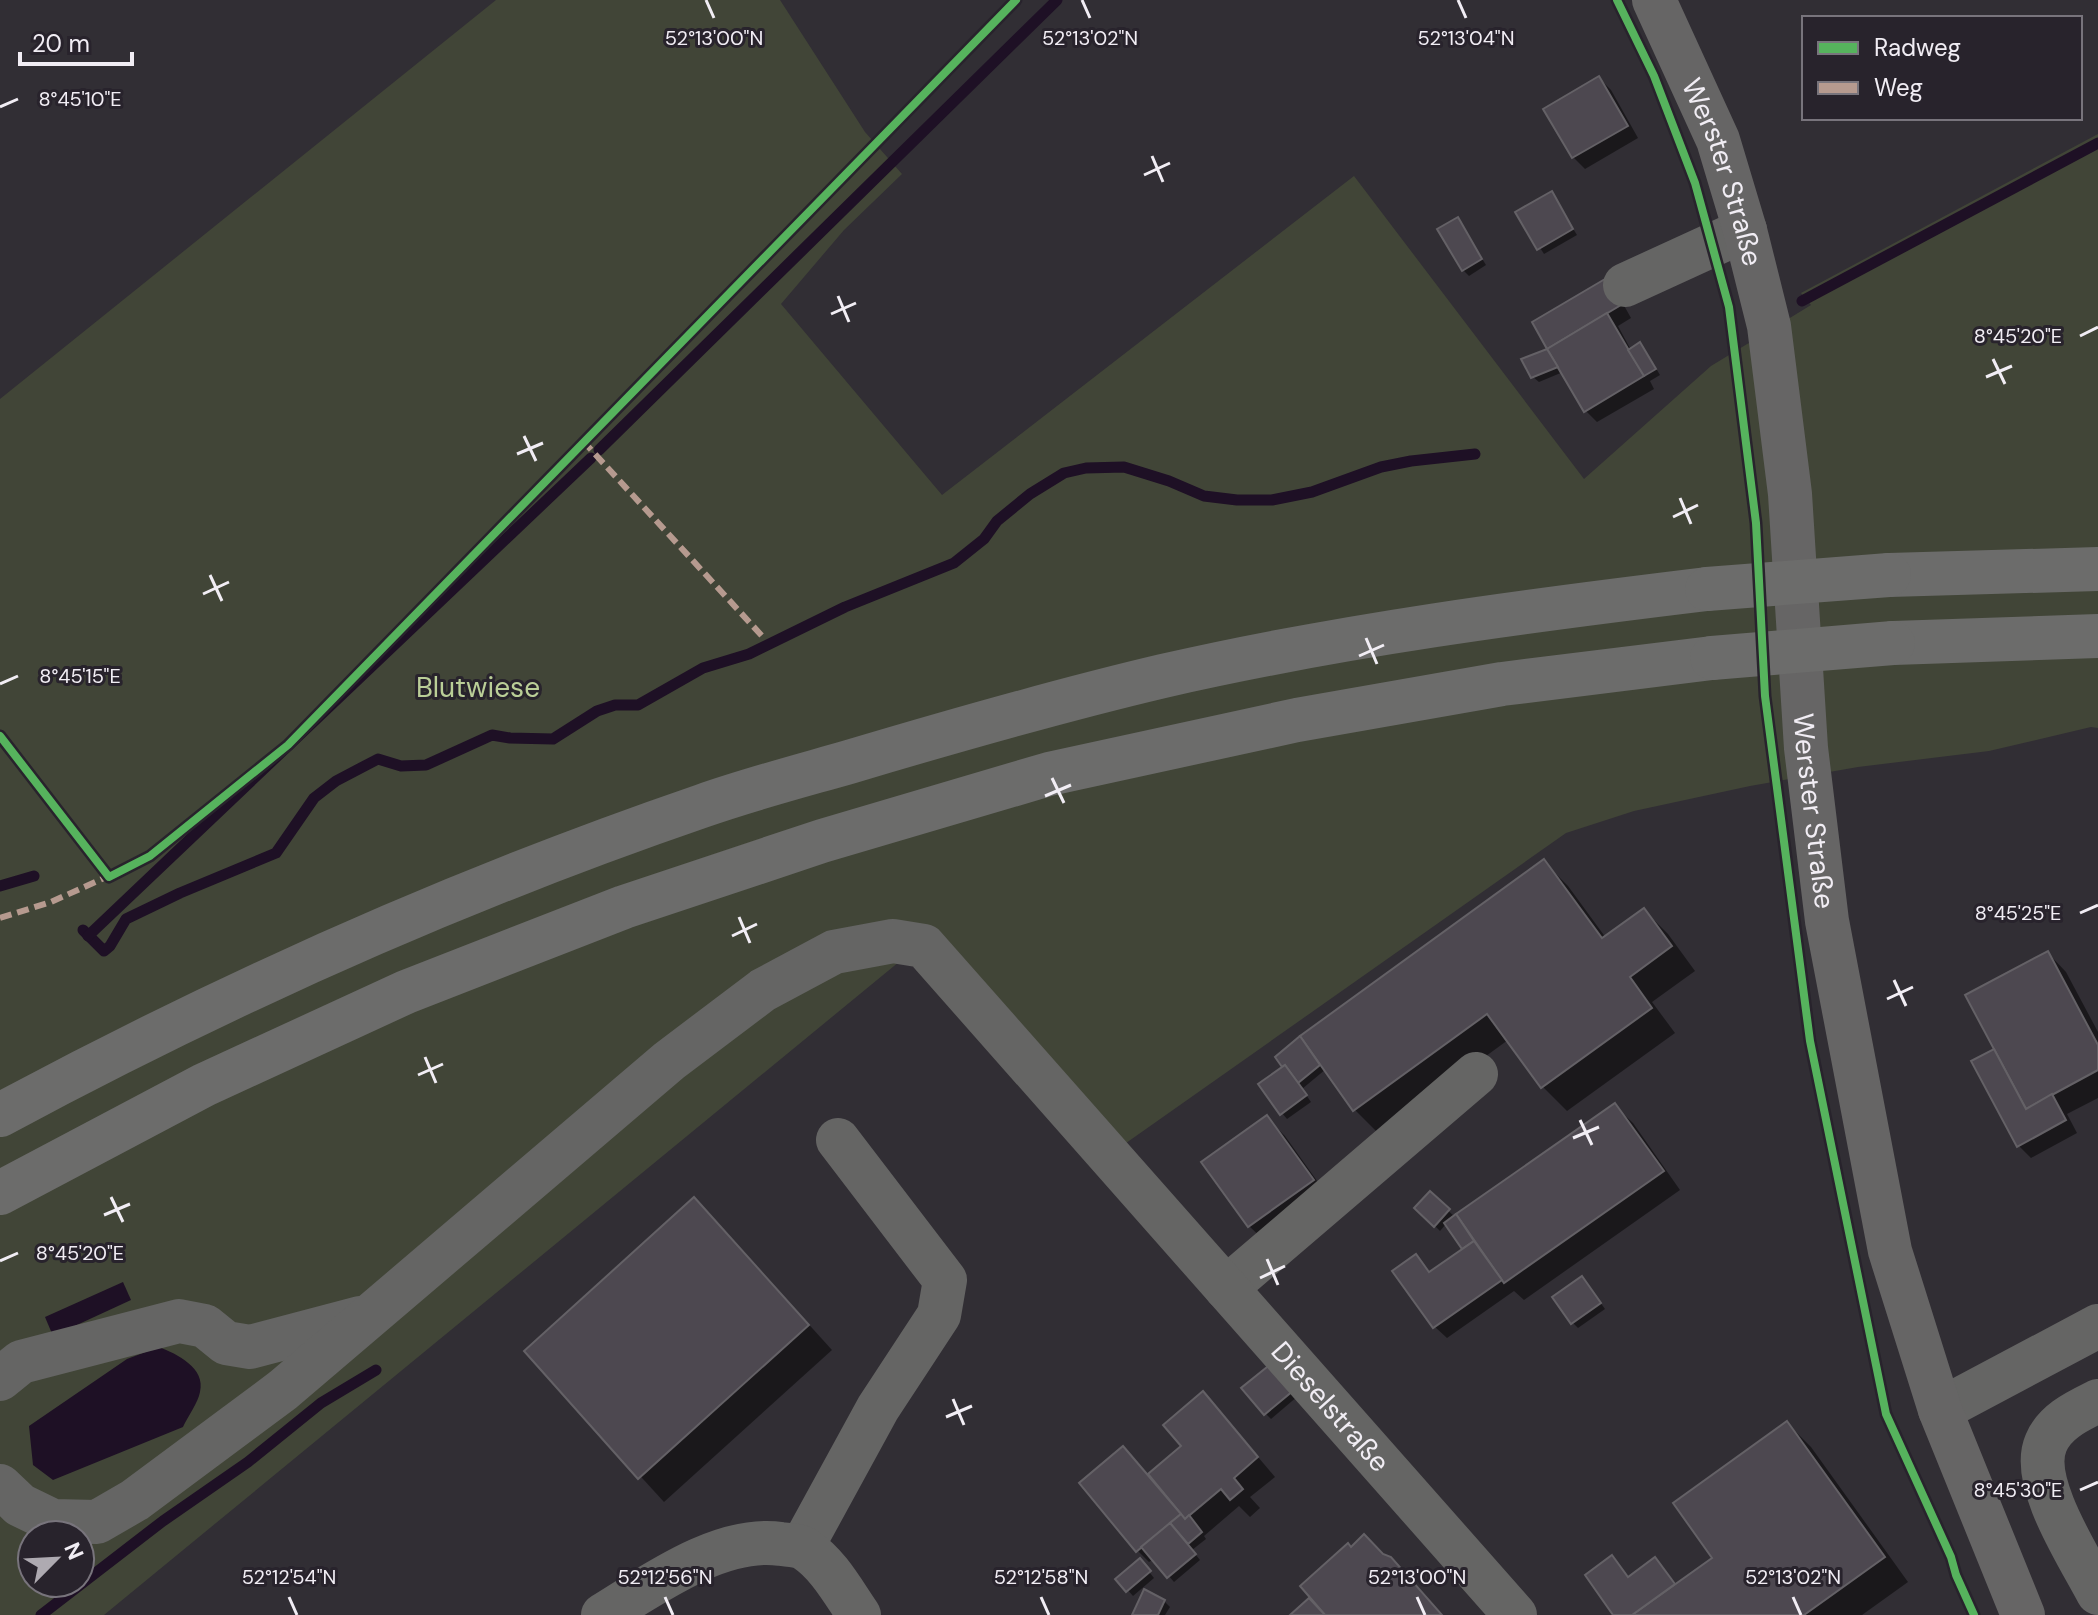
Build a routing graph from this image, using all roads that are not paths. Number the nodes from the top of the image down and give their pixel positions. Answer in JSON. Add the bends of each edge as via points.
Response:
{"nodes":[{"id":1,"x":1654,"y":0,"type":"edge"},
{"id":2,"x":1745,"y":230,"type":"junction"},
{"id":3,"x":1625,"y":285,"type":"dead end"},
{"id":4,"x":2098,"y":569,"type":"edge"},
{"id":5,"x":2098,"y":636,"type":"edge"},
{"id":6,"x":1476,"y":1074,"type":"dead end"},
{"id":7,"x":0,"y":1115,"type":"edge"},
{"id":8,"x":838,"y":1140,"type":"dead end"},
{"id":9,"x":0,"y":1193,"type":"edge"},
{"id":10,"x":1226,"y":1288,"type":"junction"},
{"id":11,"x":370,"y":1316,"type":"junction"},
{"id":12,"x":2098,"y":1326,"type":"edge"},
{"id":13,"x":0,"y":1379,"type":"edge"},
{"id":14,"x":2098,"y":1401,"type":"edge"},
{"id":15,"x":1940,"y":1410,"type":"junction"},
{"id":16,"x":0,"y":1486,"type":"edge"},
{"id":17,"x":802,"y":1547,"type":"junction"},
{"id":18,"x":2098,"y":1593,"type":"edge"},
{"id":19,"x":603,"y":1615,"type":"edge"},
{"id":20,"x":859,"y":1615,"type":"edge"},
{"id":21,"x":1515,"y":1615,"type":"edge"},
{"id":22,"x":2023,"y":1615,"type":"edge"}],
"edges":[{"from":1,"to":2,"type":"main road","name":"Werster Straße","via":[[1718,140]]},
{"from":2,"to":3,"type":"street"},
{"from":2,"to":15,"type":"main road","name":"Werster Straße","via":[[1769,326],[1790,494],[1806,748],[1827,921],[1890,1251]]},
{"from":4,"to":7,"type":"highway","bridge":true,"via":[[1889,575],[1707,589],[1539,610],[1370,635],[1165,676],[986,721],[705,805],[549,862],[395,924],[132,1044]]},
{"from":5,"to":9,"type":"highway","bridge":true,"via":[[1893,643],[1502,684],[1297,720],[1049,774],[624,907],[406,992],[204,1085]]},
{"from":6,"to":10,"type":"street"},
{"from":8,"to":17,"type":"street","via":[[945,1280],[939,1315],[878,1408]]},
{"from":10,"to":11,"type":"street","name":"Dieselstraße","via":[[924,946],[893,941],[834,952],[763,990],[669,1061]]},
{"from":10,"to":21,"type":"street","name":"Dieselstraße"},
{"from":11,"to":13,"type":"street","via":[[250,1347],[226,1343],[205,1326],[179,1321],[21,1362]]},
{"from":11,"to":16,"type":"street","name":"Dieselstraße","via":[[222,1437],[97,1522],[53,1521],[20,1505]]},
{"from":12,"to":15,"type":"street"},
{"from":14,"to":18,"type":"street","via":[[2059,1424],[2045,1444],[2042,1475]]},
{"from":15,"to":22,"type":"main road","name":"Werster Straße"},
{"from":17,"to":19,"type":"street","via":[[770,1542],[722,1551],[679,1569]]},
{"from":17,"to":20,"type":"street","via":[[828,1569]]}]}
